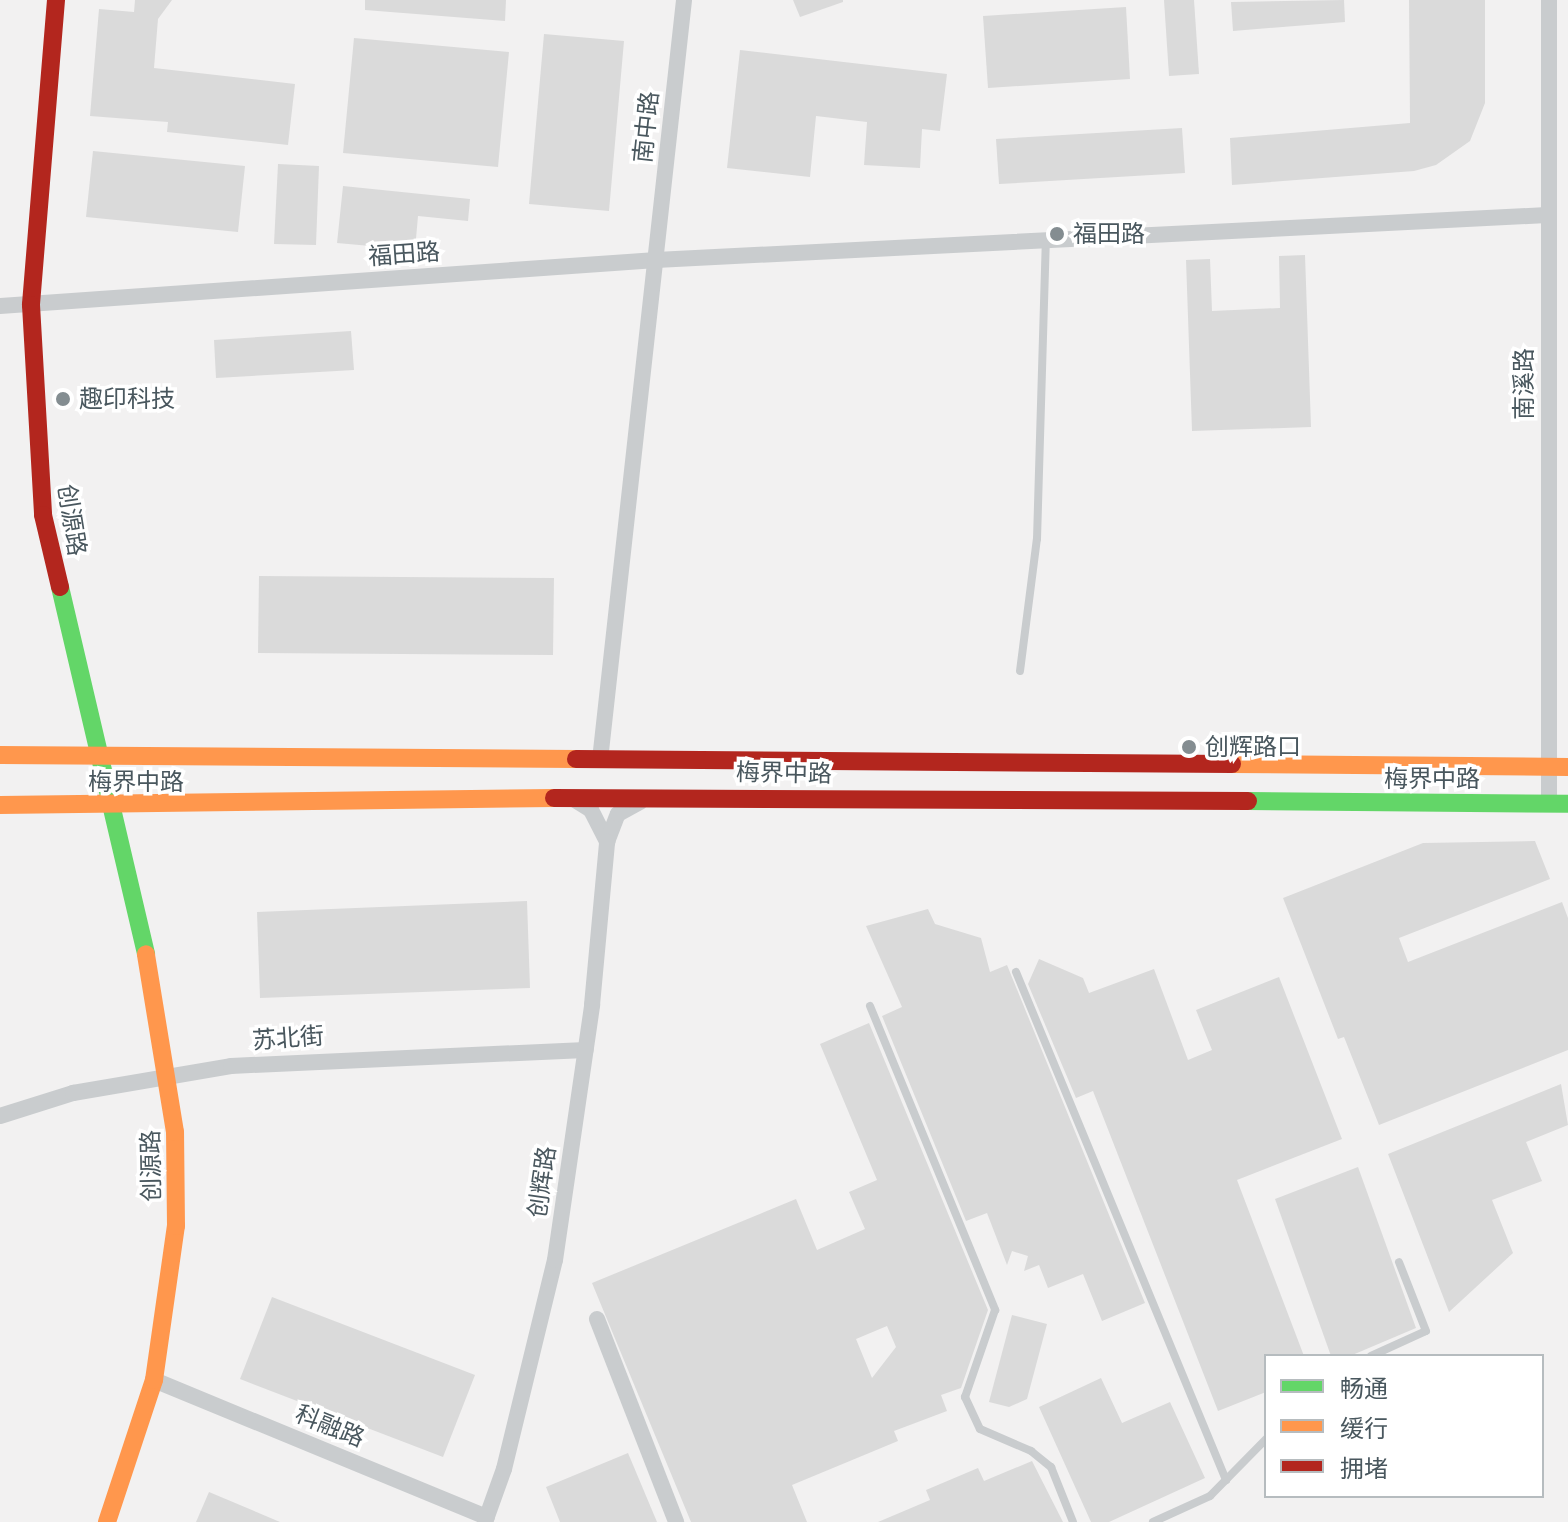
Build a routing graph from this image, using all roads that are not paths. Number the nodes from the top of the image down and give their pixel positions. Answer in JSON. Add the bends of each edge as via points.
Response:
{"nodes":[{"id":1,"x":56,"y":0,"type":"edge"},
{"id":2,"x":684,"y":0,"type":"edge"},
{"id":3,"x":1549,"y":0,"type":"edge"},
{"id":4,"x":1547,"y":215,"type":"junction"},
{"id":5,"x":1046,"y":240,"type":"junction"},
{"id":6,"x":656,"y":260,"type":"junction"},
{"id":7,"x":31,"y":305,"type":"junction"},
{"id":8,"x":0,"y":306,"type":"edge"},
{"id":9,"x":1020,"y":671,"type":"dead end"},
{"id":10,"x":0,"y":755,"type":"edge"},
{"id":11,"x":98,"y":755,"type":"junction"},
{"id":12,"x":600,"y":760,"type":"junction"},
{"id":13,"x":1559,"y":767,"type":"edge"},
{"id":14,"x":649,"y":797,"type":"junction"},
{"id":15,"x":573,"y":799,"type":"junction"},
{"id":16,"x":1549,"y":804,"type":"junction"},
{"id":17,"x":1568,"y":804,"type":"edge"},
{"id":18,"x":0,"y":805,"type":"edge"},
{"id":19,"x":111,"y":807,"type":"junction"},
{"id":20,"x":607,"y":842,"type":"junction"},
{"id":21,"x":1016,"y":972,"type":"dead end"},
{"id":22,"x":870,"y":1006,"type":"dead end"},
{"id":23,"x":586,"y":1050,"type":"junction"},
{"id":24,"x":170,"y":1075,"type":"junction"},
{"id":25,"x":0,"y":1116,"type":"edge"},
{"id":26,"x":1399,"y":1262,"type":"dead end"},
{"id":27,"x":597,"y":1319,"type":"dead end"},
{"id":28,"x":1375,"y":1354,"type":"edge"},
{"id":29,"x":154,"y":1380,"type":"junction"},
{"id":30,"x":1264,"y":1441,"type":"edge"},
{"id":31,"x":1226,"y":1480,"type":"junction"},
{"id":32,"x":486,"y":1520,"type":"edge"},
{"id":33,"x":107,"y":1522,"type":"edge"},
{"id":34,"x":676,"y":1522,"type":"edge"},
{"id":35,"x":1073,"y":1522,"type":"edge"},
{"id":36,"x":1153,"y":1522,"type":"edge"}],
"edges":[{"from":1,"to":7,"type":"main road","name":"创源路"},
{"from":2,"to":6,"type":"street","name":"南中路"},
{"from":3,"to":4,"type":"street","name":"南溪路"},
{"from":4,"to":5,"type":"street","name":"福田路"},
{"from":4,"to":13,"type":"street","name":"南溪路"},
{"from":5,"to":6,"type":"street","name":"福田路"},
{"from":5,"to":9,"type":"lane","via":[[1037,539]]},
{"from":6,"to":7,"type":"street","name":"福田路"},
{"from":6,"to":12,"type":"street","name":"南中路"},
{"from":7,"to":8,"type":"street","name":"福田路"},
{"from":7,"to":11,"type":"main road","name":"创源路","via":[[43,515]]},
{"from":10,"to":11,"type":"main road","name":"梅界中路"},
{"from":11,"to":12,"type":"main road","name":"梅界中路"},
{"from":11,"to":19,"type":"main road","name":"创源路"},
{"from":12,"to":13,"type":"main road","name":"梅界中路"},
{"from":13,"to":16,"type":"street","name":"南溪路"},
{"from":14,"to":15,"type":"main road","name":"梅界中路"},
{"from":14,"to":16,"type":"main road","name":"梅界中路"},
{"from":14,"to":20,"type":"street","via":[[618,814]]},
{"from":15,"to":19,"type":"main road","name":"梅界中路"},
{"from":15,"to":20,"type":"street","via":[[591,810]]},
{"from":16,"to":17,"type":"main road","name":"梅界中路"},
{"from":18,"to":19,"type":"main road","name":"梅界中路"},
{"from":19,"to":24,"type":"main road","name":"创源路"},
{"from":20,"to":23,"type":"street","name":"创辉路"},
{"from":21,"to":31,"type":"lane"},
{"from":22,"to":35,"type":"lane","via":[[995,1310],[965,1397],[980,1429],[1031,1451],[1051,1467]]},
{"from":23,"to":24,"type":"street","name":"苏北街","via":[[305,1059]]},
{"from":23,"to":32,"type":"street","name":"创辉路","via":[[555,1260],[504,1469]]},
{"from":24,"to":25,"type":"street","name":"苏北街","via":[[73,1093]]},
{"from":24,"to":29,"type":"main road","name":"创源路","via":[[176,1226]]},
{"from":26,"to":28,"type":"lane","via":[[1426,1331]]},
{"from":27,"to":34,"type":"street"},
{"from":29,"to":32,"type":"street","name":"科融路"},
{"from":29,"to":33,"type":"main road","name":"创源路"},
{"from":30,"to":31,"type":"lane"},
{"from":31,"to":36,"type":"lane","via":[[1210,1496]]}]}
